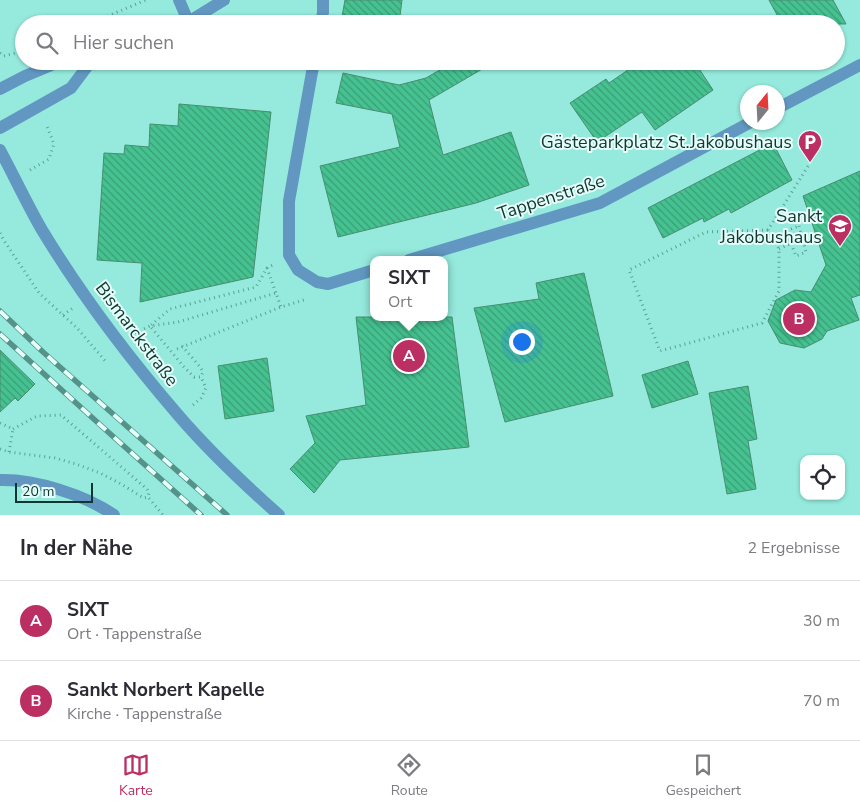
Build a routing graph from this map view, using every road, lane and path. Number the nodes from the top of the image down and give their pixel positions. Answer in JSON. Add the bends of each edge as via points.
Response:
{"nodes":[{"id":1,"x":146,"y":0,"type":"edge"},
{"id":2,"x":180,"y":0,"type":"edge"},
{"id":3,"x":224,"y":0,"type":"edge"},
{"id":4,"x":323,"y":0,"type":"edge"},
{"id":5,"x":110,"y":15,"type":"edge"},
{"id":6,"x":183,"y":15,"type":"edge"},
{"id":7,"x":197,"y":15,"type":"edge"},
{"id":8,"x":322,"y":15,"type":"edge"},
{"id":9,"x":15,"y":53,"type":"edge"},
{"id":10,"x":0,"y":54,"type":"edge"},
{"id":11,"x":860,"y":64,"type":"edge"},
{"id":12,"x":39,"y":70,"type":"edge"},
{"id":13,"x":87,"y":70,"type":"edge"},
{"id":14,"x":312,"y":70,"type":"edge"},
{"id":15,"x":0,"y":89,"type":"edge"},
{"id":16,"x":785,"y":104,"type":"edge"},
{"id":17,"x":38,"y":108,"type":"junction"},
{"id":18,"x":0,"y":128,"type":"edge"},
{"id":19,"x":740,"y":128,"type":"edge"},
{"id":20,"x":0,"y":150,"type":"edge"},
{"id":21,"x":810,"y":163,"type":"dead end"},
{"id":22,"x":30,"y":170,"type":"dead end"},
{"id":23,"x":768,"y":230,"type":"junction"},
{"id":24,"x":0,"y":233,"type":"edge"},
{"id":25,"x":792,"y":243,"type":"junction"},
{"id":26,"x":778,"y":250,"type":"junction"},
{"id":27,"x":289,"y":256,"type":"junction"},
{"id":28,"x":422,"y":256,"type":"edge"},
{"id":29,"x":267,"y":268,"type":"junction"},
{"id":30,"x":370,"y":271,"type":"edge"},
{"id":31,"x":276,"y":293,"type":"junction"},
{"id":32,"x":314,"y":297,"type":"dead end"},
{"id":33,"x":282,"y":307,"type":"junction"},
{"id":34,"x":150,"y":326,"type":"junction"},
{"id":35,"x":118,"y":341,"type":"junction"},
{"id":36,"x":182,"y":346,"type":"junction"},
{"id":37,"x":177,"y":349,"type":"dead end"},
{"id":38,"x":107,"y":362,"type":"dead end"},
{"id":39,"x":201,"y":377,"type":"junction"},
{"id":40,"x":206,"y":388,"type":"dead end"},
{"id":41,"x":0,"y":423,"type":"edge"},
{"id":42,"x":13,"y":429,"type":"junction"},
{"id":43,"x":0,"y":449,"type":"edge"},
{"id":44,"x":9,"y":452,"type":"junction"},
{"id":45,"x":5,"y":480,"type":"edge"},
{"id":46,"x":148,"y":497,"type":"junction"},
{"id":47,"x":114,"y":515,"type":"edge"},
{"id":48,"x":163,"y":515,"type":"edge"},
{"id":49,"x":279,"y":515,"type":"edge"}],
"edges":[{"from":1,"to":5,"type":"path"},
{"from":2,"to":6,"type":"street"},
{"from":3,"to":7,"type":"street"},
{"from":4,"to":8,"type":"street"},
{"from":9,"to":10,"type":"path"},
{"from":11,"to":16,"type":"street"},
{"from":12,"to":15,"type":"street"},
{"from":13,"to":17,"type":"street","via":[[71,88]]},
{"from":14,"to":27,"type":"street","via":[[289,201]]},
{"from":17,"to":18,"type":"street"},
{"from":17,"to":22,"type":"path","via":[[54,144],[49,159]]},
{"from":19,"to":28,"type":"street","name":"Tappenstraße","via":[[600,203]]},
{"from":20,"to":35,"type":"street","name":"Bismarckstraße","via":[[42,229]]},
{"from":21,"to":23,"type":"path"},
{"from":23,"to":26,"type":"path"},
{"from":23,"to":26,"type":"path","via":[[706,232],[629,270],[660,351],[762,323],[779,290]]},
{"from":24,"to":38,"type":"path","via":[[39,293]]},
{"from":25,"to":25,"type":"path","via":[[786,231],[799,226],[806,252],[796,256]]},
{"from":25,"to":26,"type":"path"},
{"from":27,"to":29,"type":"path"},
{"from":27,"to":30,"type":"street","via":[[298,270],[317,282],[328,284]]},
{"from":29,"to":31,"type":"path"},
{"from":29,"to":34,"type":"path","via":[[256,287],[170,309]]},
{"from":31,"to":33,"type":"path"},
{"from":31,"to":34,"type":"path","via":[[178,322]]},
{"from":32,"to":33,"type":"path"},
{"from":33,"to":36,"type":"path"},
{"from":34,"to":35,"type":"path"},
{"from":34,"to":39,"type":"path","via":[[194,377]]},
{"from":35,"to":49,"type":"street","name":"Bismarckstraße","via":[[179,417]]},
{"from":36,"to":37,"type":"path"},
{"from":36,"to":39,"type":"path","via":[[201,368]]},
{"from":39,"to":40,"type":"path"},
{"from":41,"to":42,"type":"path"},
{"from":42,"to":44,"type":"path"},
{"from":42,"to":46,"type":"path","via":[[37,416],[61,415],[147,489]]},
{"from":43,"to":44,"type":"path"},
{"from":44,"to":46,"type":"path","via":[[76,464],[124,485],[144,498]]},
{"from":45,"to":47,"type":"street","via":[[46,486],[76,495]]},
{"from":46,"to":48,"type":"path"}]}
